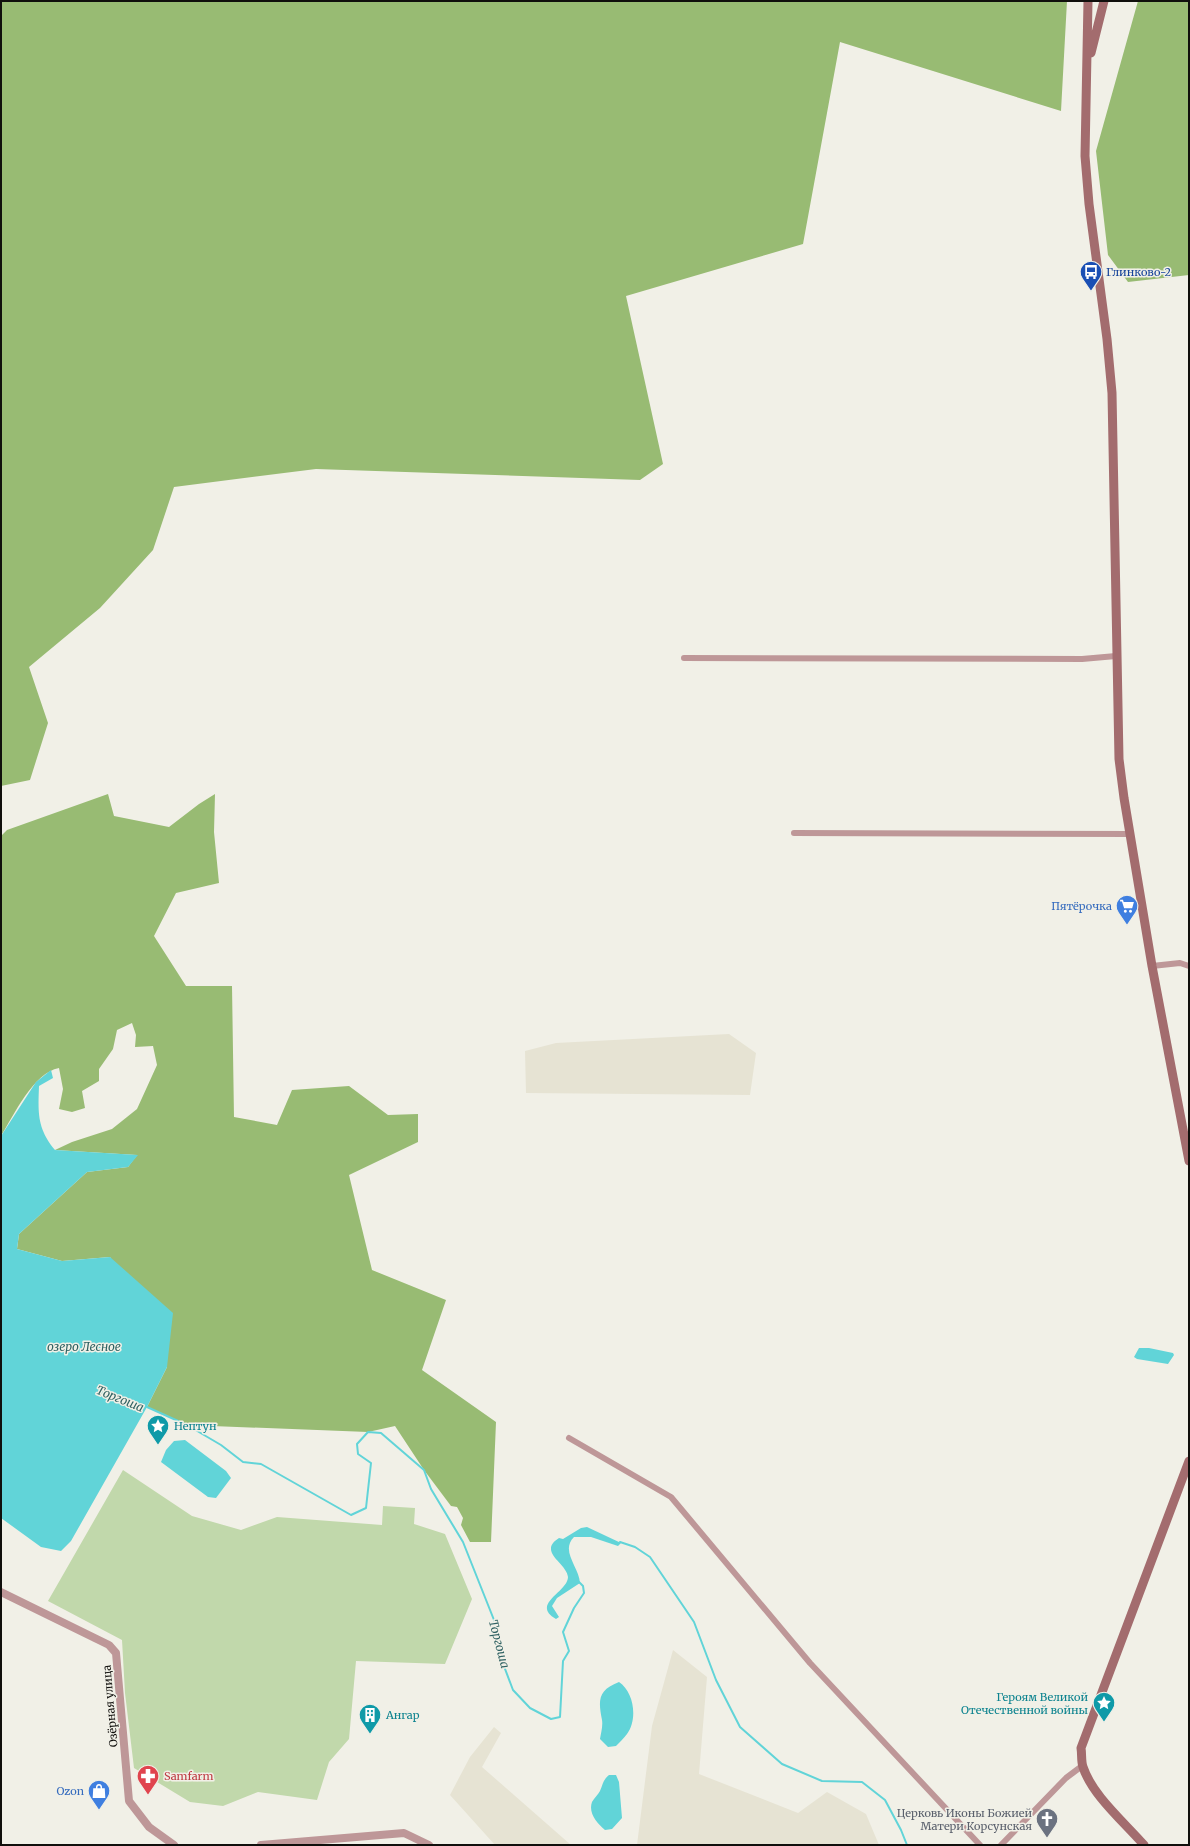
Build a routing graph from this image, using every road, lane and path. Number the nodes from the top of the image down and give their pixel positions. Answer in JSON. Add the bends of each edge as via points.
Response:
{"nodes":[{"id":1,"x":1088,"y":1,"type":"edge"},
{"id":2,"x":1104,"y":1,"type":"edge"},
{"id":3,"x":1087,"y":68,"type":"junction"},
{"id":4,"x":1116,"y":656,"type":"junction"},
{"id":5,"x":684,"y":658,"type":"dead end"},
{"id":6,"x":794,"y":832,"type":"dead end"},
{"id":7,"x":1131,"y":834,"type":"junction"},
{"id":8,"x":1152,"y":966,"type":"junction"},
{"id":9,"x":1189,"y":966,"type":"edge"},
{"id":10,"x":1189,"y":1161,"type":"edge"},
{"id":11,"x":569,"y":1438,"type":"dead end"},
{"id":12,"x":1189,"y":1461,"type":"edge"},
{"id":13,"x":1,"y":1592,"type":"edge"},
{"id":14,"x":1082,"y":1766,"type":"junction"},
{"id":15,"x":315,"y":1842,"type":"edge"},
{"id":16,"x":174,"y":1845,"type":"edge"},
{"id":17,"x":260,"y":1845,"type":"edge"},
{"id":18,"x":429,"y":1845,"type":"edge"},
{"id":19,"x":980,"y":1845,"type":"edge"},
{"id":20,"x":1001,"y":1845,"type":"edge"},
{"id":21,"x":1144,"y":1845,"type":"edge"}],
"edges":[{"from":1,"to":3,"type":"main road"},
{"from":2,"to":3,"type":"main road"},
{"from":3,"to":4,"type":"main road","via":[[1084,136],[1086,176],[1112,393]]},
{"from":4,"to":5,"type":"street","via":[[1082,659]]},
{"from":4,"to":7,"type":"main road","via":[[1119,759]]},
{"from":6,"to":7,"type":"street"},
{"from":7,"to":8,"type":"main road"},
{"from":8,"to":9,"type":"street","via":[[1180,963]]},
{"from":8,"to":10,"type":"main road"},
{"from":11,"to":19,"type":"street","via":[[671,1497],[810,1662]]},
{"from":12,"to":14,"type":"main road","via":[[1081,1748]]},
{"from":13,"to":16,"type":"street","name":"Озёрная улица","via":[[110,1645],[116,1653],[129,1801],[148,1827]]},
{"from":14,"to":20,"type":"street","via":[[1066,1778]]},
{"from":14,"to":21,"type":"main road","via":[[1097,1792]]},
{"from":15,"to":17,"type":"street"},
{"from":15,"to":18,"type":"street","via":[[404,1834]]}]}
